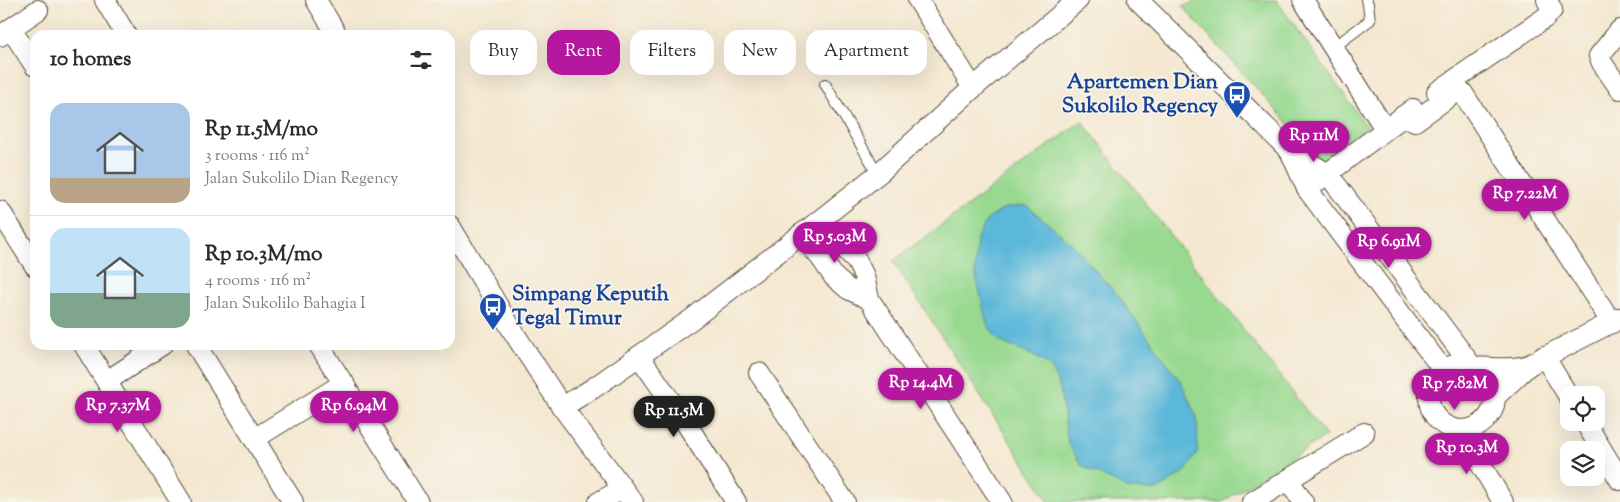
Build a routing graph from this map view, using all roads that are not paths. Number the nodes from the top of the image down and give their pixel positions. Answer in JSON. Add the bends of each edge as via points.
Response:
{"nodes":[{"id":1,"x":105,"y":0,"type":"edge"},
{"id":2,"x":316,"y":0,"type":"edge"},
{"id":3,"x":918,"y":0,"type":"edge"},
{"id":4,"x":1138,"y":0,"type":"edge"},
{"id":5,"x":1303,"y":0,"type":"edge"},
{"id":6,"x":1366,"y":0,"type":"edge"},
{"id":7,"x":1548,"y":0,"type":"edge"},
{"id":8,"x":1066,"y":4,"type":"edge"},
{"id":9,"x":38,"y":10,"type":"dead end"},
{"id":10,"x":123,"y":30,"type":"edge"},
{"id":11,"x":334,"y":30,"type":"edge"},
{"id":12,"x":1620,"y":30,"type":"edge"},
{"id":13,"x":5,"y":32,"type":"edge"},
{"id":14,"x":1333,"y":48,"type":"junction"},
{"id":15,"x":30,"y":60,"type":"edge"},
{"id":16,"x":825,"y":84,"type":"dead end"},
{"id":17,"x":973,"y":88,"type":"junction"},
{"id":18,"x":1620,"y":89,"type":"edge"},
{"id":19,"x":1403,"y":116,"type":"junction"},
{"id":20,"x":1385,"y":129,"type":"junction"},
{"id":21,"x":1290,"y":151,"type":"junction"},
{"id":22,"x":878,"y":174,"type":"junction"},
{"id":23,"x":1328,"y":174,"type":"junction"},
{"id":24,"x":1307,"y":189,"type":"junction"},
{"id":25,"x":0,"y":211,"type":"edge"},
{"id":26,"x":820,"y":220,"type":"junction"},
{"id":27,"x":455,"y":234,"type":"edge"},
{"id":28,"x":801,"y":234,"type":"junction"},
{"id":29,"x":30,"y":258,"type":"edge"},
{"id":30,"x":869,"y":299,"type":"junction"},
{"id":31,"x":1616,"y":321,"type":"edge"},
{"id":32,"x":87,"y":350,"type":"edge"},
{"id":33,"x":155,"y":350,"type":"edge"},
{"id":34,"x":199,"y":350,"type":"edge"},
{"id":35,"x":322,"y":350,"type":"edge"},
{"id":36,"x":639,"y":356,"type":"junction"},
{"id":37,"x":1537,"y":361,"type":"junction"},
{"id":38,"x":1461,"y":367,"type":"junction"},
{"id":39,"x":760,"y":374,"type":"dead end"},
{"id":40,"x":107,"y":382,"type":"junction"},
{"id":41,"x":344,"y":383,"type":"junction"},
{"id":42,"x":1560,"y":386,"type":"edge"},
{"id":43,"x":1494,"y":391,"type":"junction"},
{"id":44,"x":562,"y":407,"type":"junction"},
{"id":45,"x":1461,"y":431,"type":"junction"},
{"id":46,"x":1590,"y":431,"type":"edge"},
{"id":47,"x":1364,"y":433,"type":"dead end"},
{"id":48,"x":254,"y":439,"type":"junction"},
{"id":49,"x":1289,"y":480,"type":"junction"},
{"id":50,"x":1620,"y":480,"type":"edge"},
{"id":51,"x":628,"y":495,"type":"edge"},
{"id":52,"x":181,"y":502,"type":"edge"},
{"id":53,"x":293,"y":502,"type":"edge"},
{"id":54,"x":418,"y":502,"type":"edge"},
{"id":55,"x":599,"y":502,"type":"edge"},
{"id":56,"x":736,"y":502,"type":"edge"},
{"id":57,"x":845,"y":502,"type":"edge"},
{"id":58,"x":1002,"y":502,"type":"edge"},
{"id":59,"x":1252,"y":502,"type":"edge"},
{"id":60,"x":1303,"y":502,"type":"edge"},
{"id":61,"x":1503,"y":502,"type":"edge"}],
"edges":[{"from":1,"to":10,"type":"street"},
{"from":2,"to":11,"type":"street"},
{"from":3,"to":17,"type":"street"},
{"from":4,"to":21,"type":"street"},
{"from":5,"to":14,"type":"street"},
{"from":6,"to":14,"type":"lane","via":[[1370,20]]},
{"from":7,"to":19,"type":"street","via":[[1552,10],[1546,17]]},
{"from":8,"to":17,"type":"street"},
{"from":9,"to":13,"type":"street"},
{"from":12,"to":18,"type":"street","via":[[1599,56]]},
{"from":13,"to":15,"type":"street"},
{"from":14,"to":20,"type":"street"},
{"from":16,"to":22,"type":"lane"},
{"from":17,"to":22,"type":"street"},
{"from":19,"to":20,"type":"street"},
{"from":19,"to":31,"type":"street","via":[[1415,121],[1457,91],[1462,92]]},
{"from":20,"to":23,"type":"street"},
{"from":21,"to":23,"type":"street"},
{"from":21,"to":24,"type":"street"},
{"from":22,"to":26,"type":"street"},
{"from":23,"to":24,"type":"street"},
{"from":23,"to":38,"type":"street"},
{"from":24,"to":38,"type":"street"},
{"from":25,"to":29,"type":"street"},
{"from":26,"to":28,"type":"street"},
{"from":26,"to":30,"type":"street","via":[[856,260],[864,276]]},
{"from":27,"to":44,"type":"street"},
{"from":28,"to":30,"type":"street","via":[[834,277],[848,289]]},
{"from":28,"to":36,"type":"street"},
{"from":30,"to":58,"type":"street"},
{"from":31,"to":37,"type":"street"},
{"from":32,"to":40,"type":"street"},
{"from":33,"to":40,"type":"street"},
{"from":34,"to":48,"type":"street"},
{"from":35,"to":41,"type":"street"},
{"from":36,"to":44,"type":"street"},
{"from":36,"to":56,"type":"street"},
{"from":37,"to":38,"type":"street","via":[[1501,368]]},
{"from":37,"to":42,"type":"street"},
{"from":37,"to":43,"type":"street"},
{"from":38,"to":43,"type":"street","via":[[1484,372]]},
{"from":38,"to":45,"type":"street","via":[[1433,380],[1429,393],[1430,407],[1436,419]]},
{"from":39,"to":57,"type":"street"},
{"from":40,"to":52,"type":"street"},
{"from":41,"to":48,"type":"street"},
{"from":41,"to":54,"type":"street"},
{"from":43,"to":45,"type":"street","via":[[1492,410],[1485,421]]},
{"from":44,"to":51,"type":"street"},
{"from":45,"to":61,"type":"street"},
{"from":46,"to":50,"type":"street"},
{"from":47,"to":49,"type":"street"},
{"from":48,"to":53,"type":"street"},
{"from":49,"to":59,"type":"street"},
{"from":49,"to":60,"type":"street"},
{"from":51,"to":55,"type":"street"}]}
